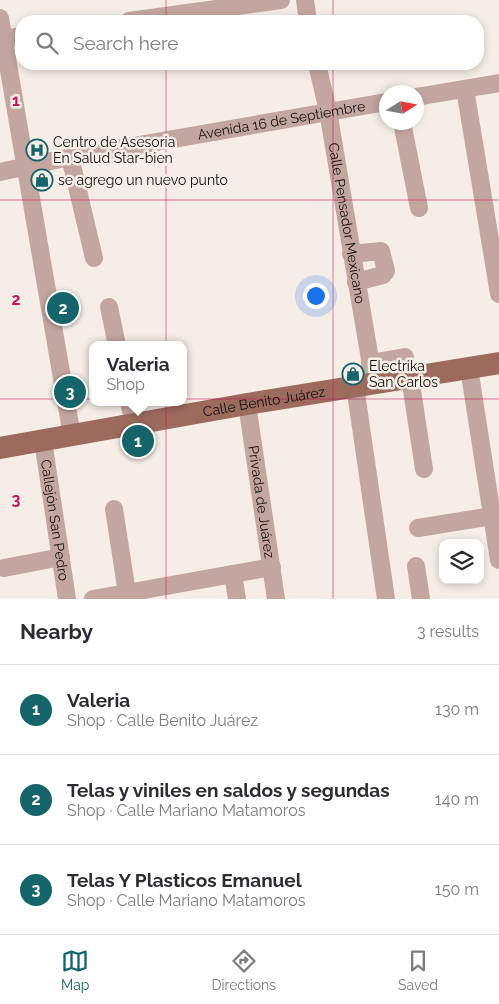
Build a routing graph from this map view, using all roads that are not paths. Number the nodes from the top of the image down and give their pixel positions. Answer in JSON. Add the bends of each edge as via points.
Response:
{"nodes":[{"id":1,"x":281,"y":0,"type":"edge"},
{"id":2,"x":305,"y":0,"type":"edge"},
{"id":3,"x":172,"y":15,"type":"edge"},
{"id":4,"x":307,"y":15,"type":"edge"},
{"id":5,"x":0,"y":18,"type":"edge"},
{"id":6,"x":15,"y":37,"type":"edge"},
{"id":7,"x":2,"y":39,"type":"edge"},
{"id":8,"x":318,"y":70,"type":"edge"},
{"id":9,"x":499,"y":83,"type":"edge"},
{"id":10,"x":465,"y":89,"type":"junction"},
{"id":11,"x":424,"y":96,"type":"edge"},
{"id":12,"x":379,"y":103,"type":"edge"},
{"id":13,"x":328,"y":112,"type":"junction"},
{"id":14,"x":404,"y":130,"type":"edge"},
{"id":15,"x":70,"y":157,"type":"junction"},
{"id":16,"x":27,"y":167,"type":"junction"},
{"id":17,"x":0,"y":172,"type":"edge"},
{"id":18,"x":419,"y":208,"type":"dead end"},
{"id":19,"x":351,"y":254,"type":"junction"},
{"id":20,"x":94,"y":258,"type":"dead end"},
{"id":21,"x":356,"y":282,"type":"junction"},
{"id":22,"x":499,"y":294,"type":"edge"},
{"id":23,"x":109,"y":307,"type":"dead end"},
{"id":24,"x":116,"y":341,"type":"edge"},
{"id":25,"x":499,"y":363,"type":"edge"},
{"id":26,"x":407,"y":367,"type":"junction"},
{"id":27,"x":469,"y":368,"type":"junction"},
{"id":28,"x":366,"y":378,"type":"junction"},
{"id":29,"x":247,"y":404,"type":"junction"},
{"id":30,"x":130,"y":406,"type":"edge"},
{"id":31,"x":134,"y":424,"type":"junction"},
{"id":32,"x":72,"y":436,"type":"junction"},
{"id":33,"x":43,"y":441,"type":"junction"},
{"id":34,"x":0,"y":448,"type":"edge"},
{"id":35,"x":424,"y":468,"type":"dead end"},
{"id":36,"x":114,"y":510,"type":"dead end"},
{"id":37,"x":492,"y":516,"type":"junction"},
{"id":38,"x":418,"y":528,"type":"dead end"},
{"id":39,"x":61,"y":557,"type":"junction"},
{"id":40,"x":499,"y":560,"type":"edge"},
{"id":41,"x":416,"y":566,"type":"dead end"},
{"id":42,"x":272,"y":567,"type":"junction"},
{"id":43,"x":4,"y":568,"type":"dead end"},
{"id":44,"x":233,"y":574,"type":"junction"},
{"id":45,"x":132,"y":594,"type":"edge"},
{"id":46,"x":67,"y":599,"type":"edge"},
{"id":47,"x":93,"y":599,"type":"edge"},
{"id":48,"x":237,"y":599,"type":"edge"},
{"id":49,"x":276,"y":599,"type":"edge"},
{"id":50,"x":386,"y":599,"type":"edge"},
{"id":51,"x":421,"y":599,"type":"edge"}],
"edges":[{"from":1,"to":3,"type":"street"},
{"from":2,"to":4,"type":"street"},
{"from":5,"to":7,"type":"street"},
{"from":6,"to":7,"type":"street"},
{"from":7,"to":16,"type":"street"},
{"from":8,"to":13,"type":"street","name":"Calle Pensador Mexicano"},
{"from":9,"to":10,"type":"street"},
{"from":10,"to":11,"type":"street"},
{"from":10,"to":22,"type":"street"},
{"from":12,"to":13,"type":"street","name":"Avenida 16 de Septiembre"},
{"from":13,"to":15,"type":"street","name":"Avenida 16 de Septiembre"},
{"from":13,"to":19,"type":"street","name":"Calle Pensador Mexicano"},
{"from":14,"to":18,"type":"street"},
{"from":15,"to":16,"type":"street","name":"Avenida 16 de Septiembre"},
{"from":15,"to":20,"type":"street"},
{"from":16,"to":17,"type":"street","name":"Avenida 16 de Septiembre"},
{"from":16,"to":32,"type":"street"},
{"from":19,"to":21,"type":"street","name":"Calle Pensador Mexicano"},
{"from":19,"to":21,"type":"street","via":[[381,251],[386,272]]},
{"from":21,"to":28,"type":"street","name":"Calle Pensador Mexicano"},
{"from":23,"to":24,"type":"street"},
{"from":25,"to":27,"type":"main road","name":"Calle Benito Juárez"},
{"from":26,"to":27,"type":"main road","name":"Calle Benito Juárez"},
{"from":26,"to":28,"type":"main road","name":"Calle Benito Juárez"},
{"from":26,"to":35,"type":"street"},
{"from":27,"to":37,"type":"street"},
{"from":28,"to":29,"type":"main road","name":"Calle Benito Juárez"},
{"from":28,"to":50,"type":"street","name":"Calle Pensador Mexicano"},
{"from":29,"to":31,"type":"main road","name":"Calle Benito Juárez"},
{"from":29,"to":42,"type":"street","name":"Privada de Juárez"},
{"from":30,"to":31,"type":"street"},
{"from":31,"to":32,"type":"main road","name":"Calle Benito Juárez"},
{"from":32,"to":33,"type":"main road","name":"Calle Benito Juárez"},
{"from":33,"to":34,"type":"main road","name":"Calle Benito Juárez"},
{"from":33,"to":39,"type":"street","name":"Callejón San Pedro"},
{"from":36,"to":45,"type":"street"},
{"from":37,"to":38,"type":"street"},
{"from":37,"to":40,"type":"street"},
{"from":39,"to":43,"type":"street"},
{"from":39,"to":46,"type":"street","name":"Callejón San Pedro"},
{"from":41,"to":51,"type":"street"},
{"from":42,"to":44,"type":"street"},
{"from":42,"to":49,"type":"street","name":"Privada de Juárez"},
{"from":44,"to":45,"type":"street"},
{"from":44,"to":48,"type":"street"},
{"from":45,"to":47,"type":"street"}]}
